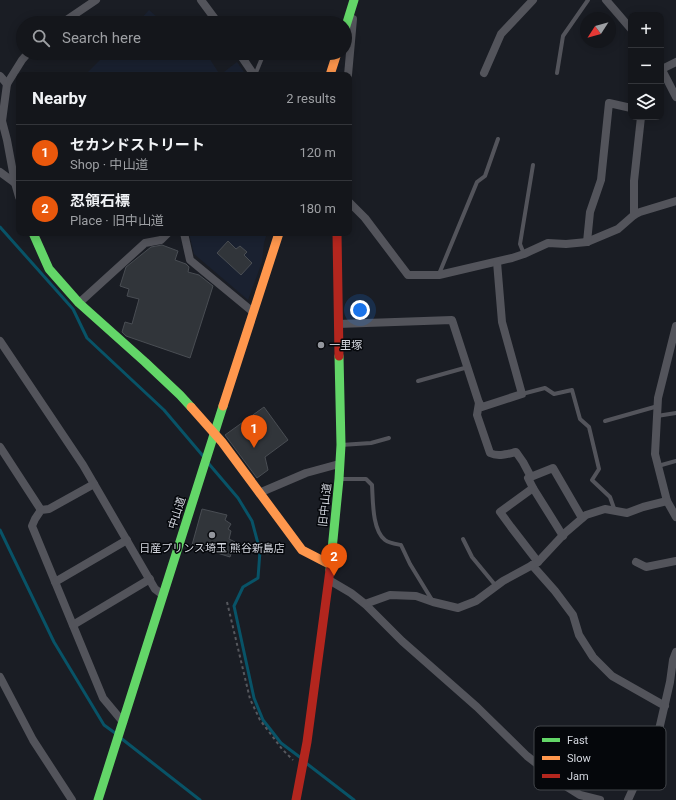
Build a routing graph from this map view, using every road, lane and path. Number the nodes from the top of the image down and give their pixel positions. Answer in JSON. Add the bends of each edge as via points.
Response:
{"nodes":[{"id":1,"x":96,"y":0,"type":"edge"},
{"id":2,"x":202,"y":0,"type":"edge"},
{"id":3,"x":355,"y":0,"type":"edge"},
{"id":4,"x":533,"y":0,"type":"edge"},
{"id":5,"x":588,"y":0,"type":"edge"},
{"id":6,"x":606,"y":0,"type":"edge"},
{"id":7,"x":72,"y":16,"type":"edge"},
{"id":8,"x":213,"y":16,"type":"edge"},
{"id":9,"x":349,"y":16,"type":"edge"},
{"id":10,"x":628,"y":26,"type":"edge"},
{"id":11,"x":352,"y":32,"type":"edge"},
{"id":12,"x":22,"y":60,"type":"edge"},
{"id":13,"x":244,"y":60,"type":"edge"},
{"id":14,"x":261,"y":60,"type":"edge"},
{"id":15,"x":335,"y":60,"type":"edge"},
{"id":16,"x":349,"y":60,"type":"edge"},
{"id":17,"x":676,"y":62,"type":"edge"},
{"id":18,"x":664,"y":68,"type":"edge"},
{"id":19,"x":253,"y":72,"type":"edge"},
{"id":20,"x":256,"y":72,"type":"edge"},
{"id":21,"x":331,"y":72,"type":"edge"},
{"id":22,"x":348,"y":72,"type":"edge"},
{"id":23,"x":484,"y":73,"type":"dead end"},
{"id":24,"x":557,"y":73,"type":"dead end"},
{"id":25,"x":664,"y":75,"type":"edge"},
{"id":26,"x":0,"y":76,"type":"edge"},
{"id":27,"x":7,"y":84,"type":"junction"},
{"id":28,"x":676,"y":97,"type":"edge"},
{"id":29,"x":628,"y":107,"type":"edge"},
{"id":30,"x":641,"y":120,"type":"edge"},
{"id":31,"x":498,"y":139,"type":"dead end"},
{"id":32,"x":533,"y":165,"type":"dead end"},
{"id":33,"x":0,"y":172,"type":"edge"},
{"id":34,"x":15,"y":184,"type":"junction"},
{"id":35,"x":16,"y":187,"type":"edge"},
{"id":36,"x":676,"y":201,"type":"edge"},
{"id":37,"x":352,"y":205,"type":"edge"},
{"id":38,"x":634,"y":215,"type":"junction"},
{"id":39,"x":34,"y":236,"type":"edge"},
{"id":40,"x":165,"y":236,"type":"edge"},
{"id":41,"x":185,"y":236,"type":"edge"},
{"id":42,"x":278,"y":236,"type":"edge"},
{"id":43,"x":337,"y":236,"type":"edge"},
{"id":44,"x":587,"y":242,"type":"junction"},
{"id":45,"x":524,"y":254,"type":"junction"},
{"id":46,"x":497,"y":262,"type":"junction"},
{"id":47,"x":439,"y":275,"type":"junction"},
{"id":48,"x":79,"y":303,"type":"junction"},
{"id":49,"x":253,"y":312,"type":"junction"},
{"id":50,"x":338,"y":324,"type":"junction"},
{"id":51,"x":676,"y":326,"type":"edge"},
{"id":52,"x":0,"y":341,"type":"edge"},
{"id":53,"x":468,"y":367,"type":"junction"},
{"id":54,"x":418,"y":381,"type":"dead end"},
{"id":55,"x":522,"y":394,"type":"junction"},
{"id":56,"x":479,"y":403,"type":"junction"},
{"id":57,"x":658,"y":406,"type":"junction"},
{"id":58,"x":676,"y":413,"type":"edge"},
{"id":59,"x":657,"y":416,"type":"junction"},
{"id":60,"x":605,"y":421,"type":"dead end"},
{"id":61,"x":214,"y":434,"type":"junction"},
{"id":62,"x":388,"y":438,"type":"dead end"},
{"id":63,"x":340,"y":445,"type":"junction"},
{"id":64,"x":0,"y":446,"type":"edge"},
{"id":65,"x":676,"y":462,"type":"edge"},
{"id":66,"x":339,"y":464,"type":"junction"},
{"id":67,"x":658,"y":466,"type":"junction"},
{"id":68,"x":531,"y":477,"type":"junction"},
{"id":69,"x":339,"y":479,"type":"junction"},
{"id":70,"x":94,"y":484,"type":"junction"},
{"id":71,"x":533,"y":488,"type":"junction"},
{"id":72,"x":259,"y":494,"type":"junction"},
{"id":73,"x":667,"y":501,"type":"junction"},
{"id":74,"x":41,"y":510,"type":"junction"},
{"id":75,"x":615,"y":511,"type":"junction"},
{"id":76,"x":676,"y":516,"type":"edge"},
{"id":77,"x":582,"y":518,"type":"junction"},
{"id":78,"x":563,"y":536,"type":"junction"},
{"id":79,"x":463,"y":539,"type":"dead end"},
{"id":80,"x":127,"y":540,"type":"junction"},
{"id":81,"x":676,"y":561,"type":"edge"},
{"id":82,"x":636,"y":562,"type":"dead end"},
{"id":83,"x":535,"y":563,"type":"junction"},
{"id":84,"x":330,"y":565,"type":"junction"},
{"id":85,"x":150,"y":579,"type":"junction"},
{"id":86,"x":329,"y":580,"type":"junction"},
{"id":87,"x":55,"y":582,"type":"junction"},
{"id":88,"x":497,"y":586,"type":"junction"},
{"id":89,"x":163,"y":595,"type":"junction"},
{"id":90,"x":227,"y":602,"type":"dead end"},
{"id":91,"x":433,"y":602,"type":"junction"},
{"id":92,"x":365,"y":604,"type":"junction"},
{"id":93,"x":72,"y":625,"type":"junction"},
{"id":94,"x":676,"y":652,"type":"edge"},
{"id":95,"x":0,"y":678,"type":"edge"},
{"id":96,"x":665,"y":706,"type":"junction"},
{"id":97,"x":121,"y":725,"type":"junction"},
{"id":98,"x":660,"y":726,"type":"edge"},
{"id":99,"x":534,"y":761,"type":"edge"},
{"id":100,"x":302,"y":767,"type":"junction"},
{"id":101,"x":573,"y":790,"type":"edge"},
{"id":102,"x":633,"y":790,"type":"edge"},
{"id":103,"x":72,"y":800,"type":"edge"},
{"id":104,"x":98,"y":800,"type":"edge"},
{"id":105,"x":296,"y":800,"type":"edge"},
{"id":106,"x":600,"y":800,"type":"edge"},
{"id":107,"x":628,"y":800,"type":"edge"}],
"edges":[{"from":1,"to":7,"type":"street"},
{"from":2,"to":8,"type":"street"},
{"from":3,"to":9,"type":"main road"},
{"from":3,"to":11,"type":"street"},
{"from":4,"to":23,"type":"street","via":[[501,34]]},
{"from":5,"to":24,"type":"lane","via":[[563,36]]},
{"from":6,"to":10,"type":"street"},
{"from":12,"to":27,"type":"street"},
{"from":13,"to":19,"type":"street"},
{"from":14,"to":20,"type":"lane"},
{"from":15,"to":21,"type":"main road"},
{"from":16,"to":22,"type":"street"},
{"from":17,"to":18,"type":"street"},
{"from":25,"to":28,"type":"street"},
{"from":26,"to":27,"type":"street"},
{"from":27,"to":34,"type":"street","via":[[2,122]]},
{"from":29,"to":44,"type":"street","via":[[609,103],[601,180],[590,212]]},
{"from":30,"to":38,"type":"street","via":[[634,181]]},
{"from":31,"to":47,"type":"lane","via":[[485,176],[477,182]]},
{"from":32,"to":45,"type":"lane","via":[[520,244]]},
{"from":33,"to":34,"type":"street"},
{"from":34,"to":35,"type":"street"},
{"from":36,"to":38,"type":"street"},
{"from":37,"to":47,"type":"street","via":[[408,275]]},
{"from":38,"to":44,"type":"street","via":[[618,229]]},
{"from":39,"to":48,"type":"main road","via":[[49,269]]},
{"from":40,"to":48,"type":"street","via":[[161,240],[145,243]]},
{"from":41,"to":49,"type":"street","via":[[190,260]]},
{"from":42,"to":49,"type":"main road","name":"中山道"},
{"from":43,"to":50,"type":"main road","name":"旧中山道"},
{"from":44,"to":45,"type":"street","via":[[548,243]]},
{"from":45,"to":46,"type":"street"},
{"from":46,"to":47,"type":"street"},
{"from":46,"to":55,"type":"street","via":[[502,322]]},
{"from":48,"to":61,"type":"main road","via":[[180,395]]},
{"from":49,"to":61,"type":"main road","name":"中山道"},
{"from":50,"to":53,"type":"street","via":[[452,320]]},
{"from":50,"to":63,"type":"main road","name":"旧中山道"},
{"from":51,"to":57,"type":"street"},
{"from":52,"to":70,"type":"street"},
{"from":53,"to":54,"type":"lane"},
{"from":53,"to":56,"type":"street"},
{"from":55,"to":56,"type":"street","via":[[482,407]]},
{"from":55,"to":75,"type":"lane","via":[[545,388],[554,394],[572,390],[580,419],[590,427],[599,469],[592,480],[610,497]]},
{"from":56,"to":68,"type":"street","via":[[477,415],[490,453],[494,455],[516,452]]},
{"from":57,"to":59,"type":"street"},
{"from":57,"to":60,"type":"lane"},
{"from":58,"to":59,"type":"lane"},
{"from":59,"to":67,"type":"street","via":[[655,454]]},
{"from":61,"to":72,"type":"main road"},
{"from":61,"to":89,"type":"main road","name":"中山道"},
{"from":62,"to":63,"type":"lane","via":[[371,443]]},
{"from":63,"to":66,"type":"main road","name":"旧中山道"},
{"from":64,"to":74,"type":"street"},
{"from":65,"to":67,"type":"lane"},
{"from":66,"to":69,"type":"main road","name":"旧中山道"},
{"from":66,"to":72,"type":"street","via":[[306,473]]},
{"from":67,"to":73,"type":"street"},
{"from":68,"to":71,"type":"street","via":[[528,478]]},
{"from":68,"to":77,"type":"street","via":[[553,468]]},
{"from":69,"to":84,"type":"main road","name":"旧中山道"},
{"from":69,"to":91,"type":"lane","via":[[366,479],[372,485],[377,529],[385,540],[401,545]]},
{"from":70,"to":74,"type":"street","via":[[49,509]]},
{"from":70,"to":80,"type":"street"},
{"from":71,"to":78,"type":"street"},
{"from":71,"to":83,"type":"street","via":[[500,512]]},
{"from":72,"to":84,"type":"main road","via":[[302,550]]},
{"from":73,"to":75,"type":"street","via":[[627,513]]},
{"from":73,"to":76,"type":"street"},
{"from":74,"to":87,"type":"street","via":[[32,526]]},
{"from":75,"to":77,"type":"street","via":[[605,509]]},
{"from":77,"to":78,"type":"street"},
{"from":78,"to":83,"type":"street"},
{"from":79,"to":88,"type":"lane","via":[[472,557]]},
{"from":80,"to":85,"type":"street"},
{"from":80,"to":87,"type":"street"},
{"from":81,"to":82,"type":"street","via":[[646,567]]},
{"from":83,"to":88,"type":"street"},
{"from":83,"to":96,"type":"street","via":[[572,615],[579,635],[593,656],[612,676]]},
{"from":84,"to":86,"type":"main road","name":"旧中山道"},
{"from":85,"to":89,"type":"street"},
{"from":85,"to":93,"type":"street"},
{"from":86,"to":92,"type":"street"},
{"from":86,"to":100,"type":"main road","name":"旧中山道"},
{"from":87,"to":93,"type":"street"},
{"from":88,"to":91,"type":"street","via":[[476,601],[458,608]]},
{"from":89,"to":97,"type":"main road","name":"中山道"},
{"from":90,"to":100,"type":"path","via":[[250,699],[260,720],[282,749]]},
{"from":91,"to":92,"type":"street","via":[[416,596],[390,595]]},
{"from":92,"to":99,"type":"street"},
{"from":93,"to":97,"type":"street","via":[[103,698]]},
{"from":94,"to":96,"type":"street"},
{"from":95,"to":103,"type":"street","via":[[33,740]]},
{"from":96,"to":98,"type":"street"},
{"from":97,"to":104,"type":"main road","name":"中山道"},
{"from":100,"to":105,"type":"main road","name":"旧中山道"},
{"from":101,"to":106,"type":"street"},
{"from":102,"to":107,"type":"street"}]}
